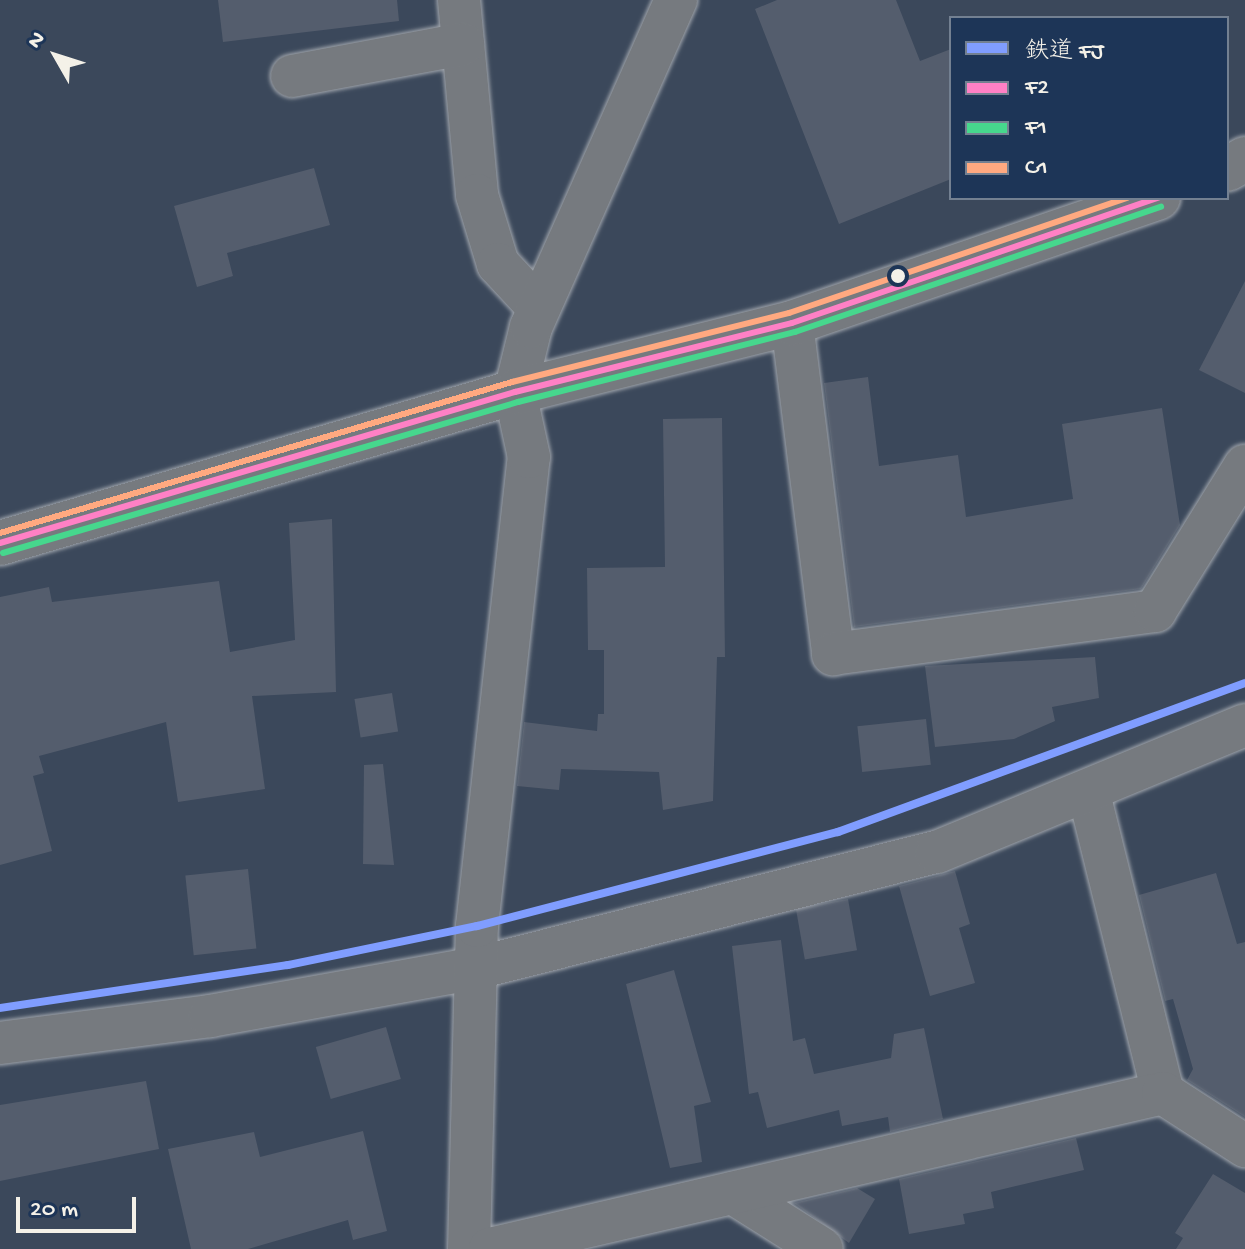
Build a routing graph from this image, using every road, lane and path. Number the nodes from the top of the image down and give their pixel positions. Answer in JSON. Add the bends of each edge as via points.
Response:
{"nodes":[{"id":1,"x":459,"y":0,"type":"edge"},
{"id":2,"x":676,"y":0,"type":"edge"},
{"id":3,"x":463,"y":44,"type":"junction"},
{"id":4,"x":292,"y":76,"type":"dead end"},
{"id":5,"x":1152,"y":200,"type":"edge"},
{"id":6,"x":539,"y":308,"type":"junction"},
{"id":7,"x":792,"y":323,"type":"junction"},
{"id":8,"x":515,"y":392,"type":"junction"},
{"id":9,"x":1245,"y":466,"type":"edge"},
{"id":10,"x":0,"y":543,"type":"edge"},
{"id":11,"x":1245,"y":725,"type":"edge"},
{"id":12,"x":1089,"y":794,"type":"junction"},
{"id":13,"x":477,"y":968,"type":"junction"},
{"id":14,"x":0,"y":1043,"type":"edge"},
{"id":15,"x":1163,"y":1093,"type":"junction"},
{"id":16,"x":1245,"y":1146,"type":"edge"},
{"id":17,"x":733,"y":1193,"type":"junction"},
{"id":18,"x":469,"y":1249,"type":"edge"},
{"id":19,"x":490,"y":1249,"type":"edge"},
{"id":20,"x":822,"y":1249,"type":"edge"}],
"edges":[{"from":1,"to":3,"type":"street"},
{"from":2,"to":6,"type":"street"},
{"from":3,"to":4,"type":"street"},
{"from":3,"to":6,"type":"street","via":[[468,161],[488,236],[498,264]]},
{"from":5,"to":7,"type":"highway"},
{"from":6,"to":8,"type":"street"},
{"from":7,"to":8,"type":"highway"},
{"from":7,"to":9,"type":"street","via":[[833,654],[1155,611]]},
{"from":8,"to":10,"type":"highway"},
{"from":8,"to":13,"type":"street","via":[[529,457]]},
{"from":11,"to":12,"type":"street"},
{"from":12,"to":13,"type":"street","via":[[937,852]]},
{"from":12,"to":15,"type":"street"},
{"from":13,"to":14,"type":"street","via":[[210,1016]]},
{"from":13,"to":18,"type":"street"},
{"from":15,"to":16,"type":"street"},
{"from":15,"to":17,"type":"street"},
{"from":17,"to":19,"type":"street"},
{"from":17,"to":20,"type":"street"}]}
